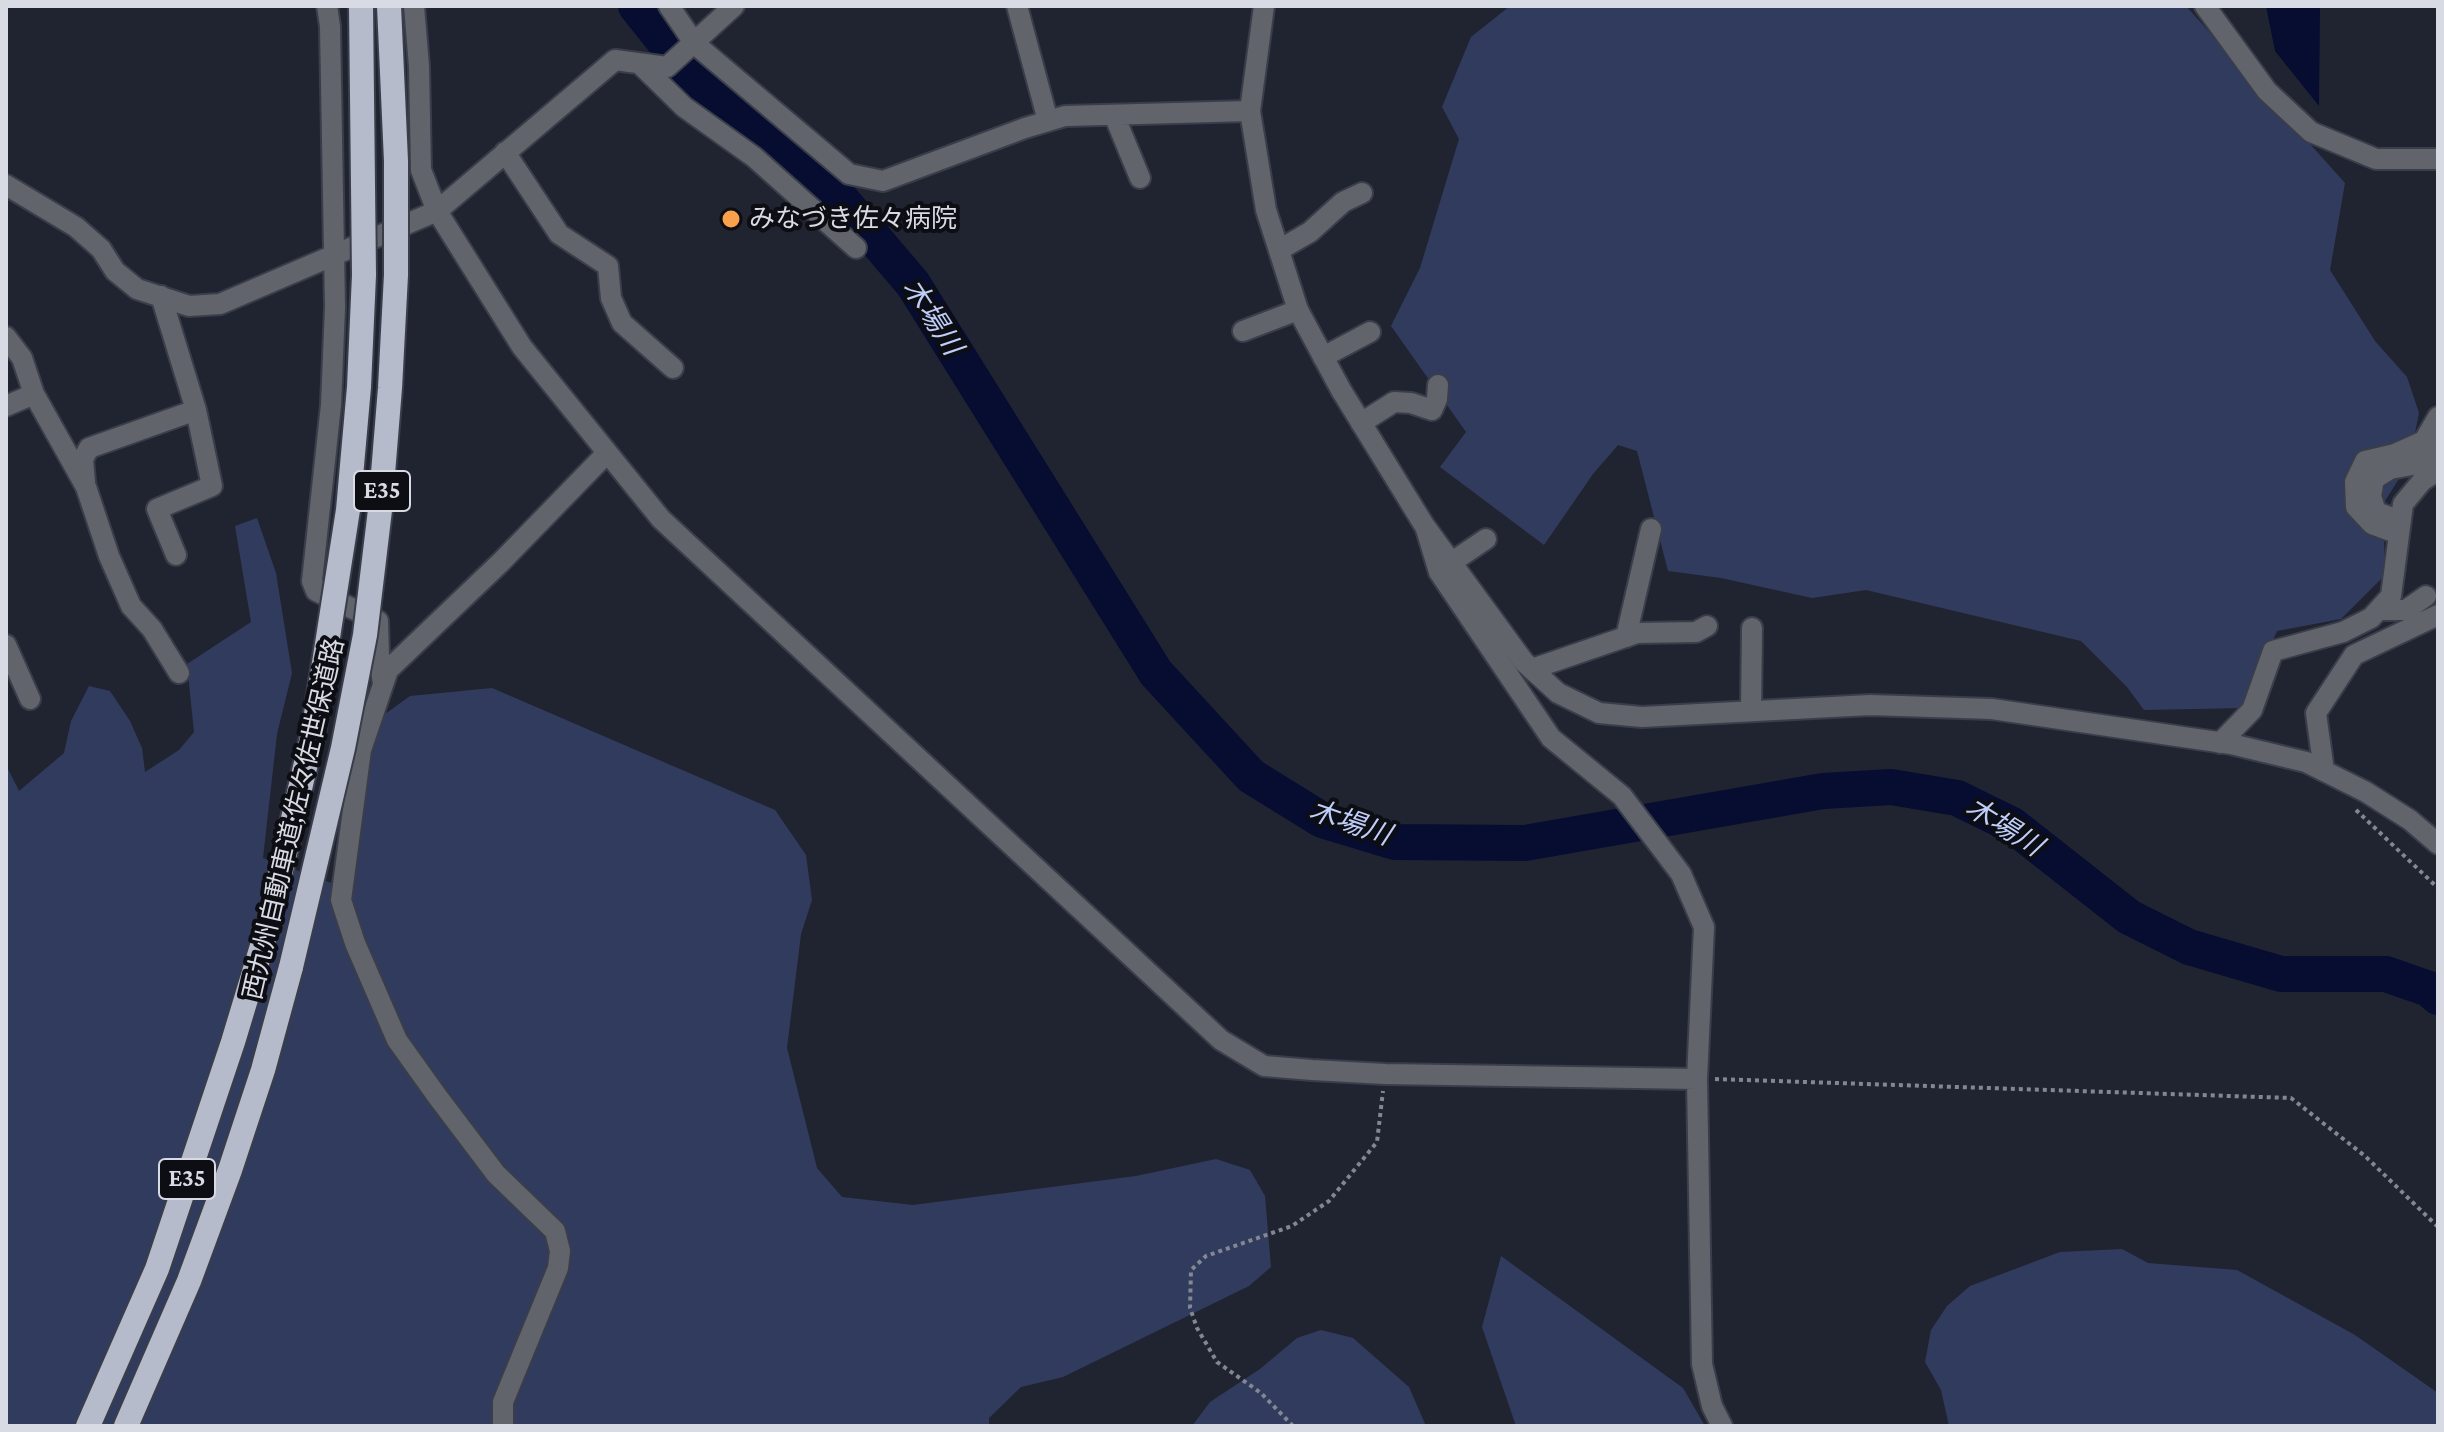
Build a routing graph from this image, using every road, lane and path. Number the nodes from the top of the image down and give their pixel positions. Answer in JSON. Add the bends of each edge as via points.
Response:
{"nodes":[{"id":1,"x":327,"y":6,"type":"edge"},
{"id":2,"x":361,"y":6,"type":"edge"},
{"id":3,"x":389,"y":6,"type":"edge"},
{"id":4,"x":414,"y":6,"type":"edge"},
{"id":5,"x":669,"y":6,"type":"edge"},
{"id":6,"x":734,"y":6,"type":"edge"},
{"id":7,"x":1017,"y":6,"type":"edge"},
{"id":8,"x":1264,"y":6,"type":"edge"},
{"id":9,"x":2205,"y":6,"type":"edge"},
{"id":10,"x":693,"y":46,"type":"junction"},
{"id":11,"x":640,"y":64,"type":"junction"},
{"id":12,"x":1250,"y":111,"type":"junction"},
{"id":13,"x":1114,"y":115,"type":"junction"},
{"id":14,"x":1048,"y":121,"type":"junction"},
{"id":15,"x":505,"y":152,"type":"junction"},
{"id":16,"x":2438,"y":159,"type":"edge"},
{"id":17,"x":1140,"y":178,"type":"dead end"},
{"id":18,"x":6,"y":185,"type":"edge"},
{"id":19,"x":1362,"y":193,"type":"dead end"},
{"id":20,"x":437,"y":211,"type":"junction"},
{"id":21,"x":856,"y":248,"type":"dead end"},
{"id":22,"x":1279,"y":250,"type":"junction"},
{"id":23,"x":333,"y":254,"type":"junction"},
{"id":24,"x":161,"y":296,"type":"junction"},
{"id":25,"x":1298,"y":310,"type":"junction"},
{"id":26,"x":1243,"y":331,"type":"dead end"},
{"id":27,"x":1370,"y":332,"type":"dead end"},
{"id":28,"x":6,"y":337,"type":"edge"},
{"id":29,"x":1323,"y":357,"type":"junction"},
{"id":30,"x":673,"y":368,"type":"dead end"},
{"id":31,"x":1438,"y":385,"type":"dead end"},
{"id":32,"x":34,"y":394,"type":"junction"},
{"id":33,"x":6,"y":406,"type":"edge"},
{"id":34,"x":196,"y":410,"type":"junction"},
{"id":35,"x":2438,"y":417,"type":"edge"},
{"id":36,"x":1361,"y":423,"type":"junction"},
{"id":37,"x":2438,"y":445,"type":"edge"},
{"id":38,"x":606,"y":454,"type":"junction"},
{"id":39,"x":2438,"y":470,"type":"edge"},
{"id":40,"x":86,"y":487,"type":"junction"},
{"id":41,"x":1424,"y":525,"type":"junction"},
{"id":42,"x":2400,"y":528,"type":"junction"},
{"id":43,"x":1651,"y":529,"type":"dead end"},
{"id":44,"x":1486,"y":539,"type":"dead end"},
{"id":45,"x":176,"y":555,"type":"dead end"},
{"id":46,"x":1452,"y":562,"type":"junction"},
{"id":47,"x":2426,"y":596,"type":"dead end"},
{"id":48,"x":2375,"y":614,"type":"junction"},
{"id":49,"x":2438,"y":615,"type":"edge"},
{"id":50,"x":1707,"y":626,"type":"dead end"},
{"id":51,"x":1752,"y":628,"type":"dead end"},
{"id":52,"x":1626,"y":637,"type":"junction"},
{"id":53,"x":2386,"y":640,"type":"junction"},
{"id":54,"x":6,"y":645,"type":"edge"},
{"id":55,"x":1532,"y":669,"type":"junction"},
{"id":56,"x":179,"y":673,"type":"dead end"},
{"id":57,"x":383,"y":684,"type":"junction"},
{"id":58,"x":30,"y":699,"type":"dead end"},
{"id":59,"x":1751,"y":711,"type":"junction"},
{"id":60,"x":2220,"y":743,"type":"junction"},
{"id":61,"x":2324,"y":771,"type":"junction"},
{"id":62,"x":2352,"y":807,"type":"dead end"},
{"id":63,"x":2438,"y":844,"type":"edge"},
{"id":64,"x":2438,"y":888,"type":"edge"},
{"id":65,"x":1385,"y":1074,"type":"junction"},
{"id":66,"x":1697,"y":1079,"type":"junction"},
{"id":67,"x":2438,"y":1227,"type":"edge"},
{"id":68,"x":88,"y":1426,"type":"edge"},
{"id":69,"x":126,"y":1426,"type":"edge"},
{"id":70,"x":503,"y":1426,"type":"edge"},
{"id":71,"x":1293,"y":1426,"type":"edge"},
{"id":72,"x":1722,"y":1426,"type":"edge"}],
"edges":[{"from":1,"to":23,"type":"street"},
{"from":2,"to":68,"type":"highway","name":"西九州自動車道;佐々佐世保道路","number":"E35","bridge":true,"via":[[364,275],[359,387],[348,510],[313,733],[268,926],[233,1042],[157,1269]]},
{"from":3,"to":69,"type":"highway","name":"西九州自動車道;佐々佐世保道路","number":"E35","bridge":true,"via":[[396,275],[380,510],[365,635],[343,748],[263,1070],[189,1281]]},
{"from":4,"to":20,"type":"street","via":[[421,170]]},
{"from":5,"to":10,"type":"street"},
{"from":6,"to":10,"type":"street"},
{"from":7,"to":14,"type":"street"},
{"from":8,"to":12,"type":"street"},
{"from":9,"to":16,"type":"street","via":[[2267,91],[2311,132],[2376,159]]},
{"from":10,"to":11,"type":"street","via":[[667,67]]},
{"from":10,"to":14,"type":"street","via":[[849,174],[883,181]]},
{"from":11,"to":15,"type":"street","via":[[615,60]]},
{"from":11,"to":21,"type":"street","via":[[684,107],[754,157]]},
{"from":12,"to":13,"type":"street"},
{"from":12,"to":22,"type":"street","via":[[1266,210]]},
{"from":13,"to":14,"type":"street"},
{"from":13,"to":17,"type":"street"},
{"from":15,"to":20,"type":"street"},
{"from":15,"to":30,"type":"street","via":[[559,234],[608,266],[611,298],[622,323]]},
{"from":18,"to":24,"type":"street","via":[[76,227],[137,289]]},
{"from":19,"to":22,"type":"street"},
{"from":20,"to":23,"type":"street"},
{"from":20,"to":38,"type":"street","via":[[522,347]]},
{"from":22,"to":25,"type":"street"},
{"from":23,"to":24,"type":"street","via":[[220,304],[189,306]]},
{"from":23,"to":57,"type":"street","via":[[331,405],[312,581],[316,591],[378,621]]},
{"from":24,"to":34,"type":"street"},
{"from":25,"to":26,"type":"street"},
{"from":25,"to":29,"type":"street"},
{"from":27,"to":29,"type":"street"},
{"from":28,"to":32,"type":"street","via":[[22,358]]},
{"from":29,"to":36,"type":"street"},
{"from":31,"to":36,"type":"street","via":[[1432,410],[1394,402]]},
{"from":32,"to":33,"type":"street"},
{"from":32,"to":40,"type":"street"},
{"from":34,"to":40,"type":"street","via":[[89,448],[83,459]]},
{"from":34,"to":45,"type":"street","via":[[212,486],[157,509]]},
{"from":35,"to":42,"type":"street","via":[[2424,441],[2365,461],[2355,482],[2356,507],[2372,524]]},
{"from":36,"to":41,"type":"street"},
{"from":37,"to":42,"type":"street","via":[[2418,464],[2390,469],[2374,479],[2371,496],[2376,512]]},
{"from":38,"to":57,"type":"street","via":[[388,670]]},
{"from":38,"to":65,"type":"street","via":[[661,519],[1221,1040],[1264,1066]]},
{"from":39,"to":42,"type":"street","via":[[2403,504]]},
{"from":40,"to":56,"type":"street","via":[[131,606]]},
{"from":41,"to":46,"type":"street"},
{"from":41,"to":66,"type":"street","via":[[1439,572],[1551,738],[1622,796],[1681,874],[1704,927]]},
{"from":42,"to":48,"type":"street","via":[[2391,596]]},
{"from":43,"to":52,"type":"street"},
{"from":44,"to":46,"type":"street"},
{"from":46,"to":55,"type":"street"},
{"from":47,"to":48,"type":"street","via":[[2406,610]]},
{"from":48,"to":53,"type":"street"},
{"from":48,"to":60,"type":"street","via":[[2343,632],[2273,651],[2252,710]]},
{"from":49,"to":53,"type":"street"},
{"from":50,"to":52,"type":"street","via":[[1696,632]]},
{"from":51,"to":59,"type":"street"},
{"from":52,"to":55,"type":"street"},
{"from":53,"to":61,"type":"street","via":[[2354,655],[2316,713]]},
{"from":54,"to":58,"type":"street"},
{"from":55,"to":59,"type":"street","via":[[1558,693],[1599,713],[1642,717]]},
{"from":57,"to":70,"type":"street","via":[[361,750],[341,900],[397,1040],[496,1174],[555,1231],[560,1251],[558,1268],[503,1402]]},
{"from":59,"to":60,"type":"street","via":[[1870,705],[1992,709]]},
{"from":60,"to":61,"type":"street","via":[[2306,762]]},
{"from":61,"to":63,"type":"street","via":[[2410,820]]},
{"from":62,"to":64,"type":"path"},
{"from":65,"to":66,"type":"street"},
{"from":65,"to":71,"type":"path","via":[[1377,1142],[1329,1201],[1292,1226],[1206,1256],[1191,1270],[1190,1308],[1217,1362],[1261,1393]]},
{"from":66,"to":67,"type":"path","via":[[2291,1098],[2365,1156]]},
{"from":66,"to":72,"type":"street","via":[[1702,1364]]}]}
